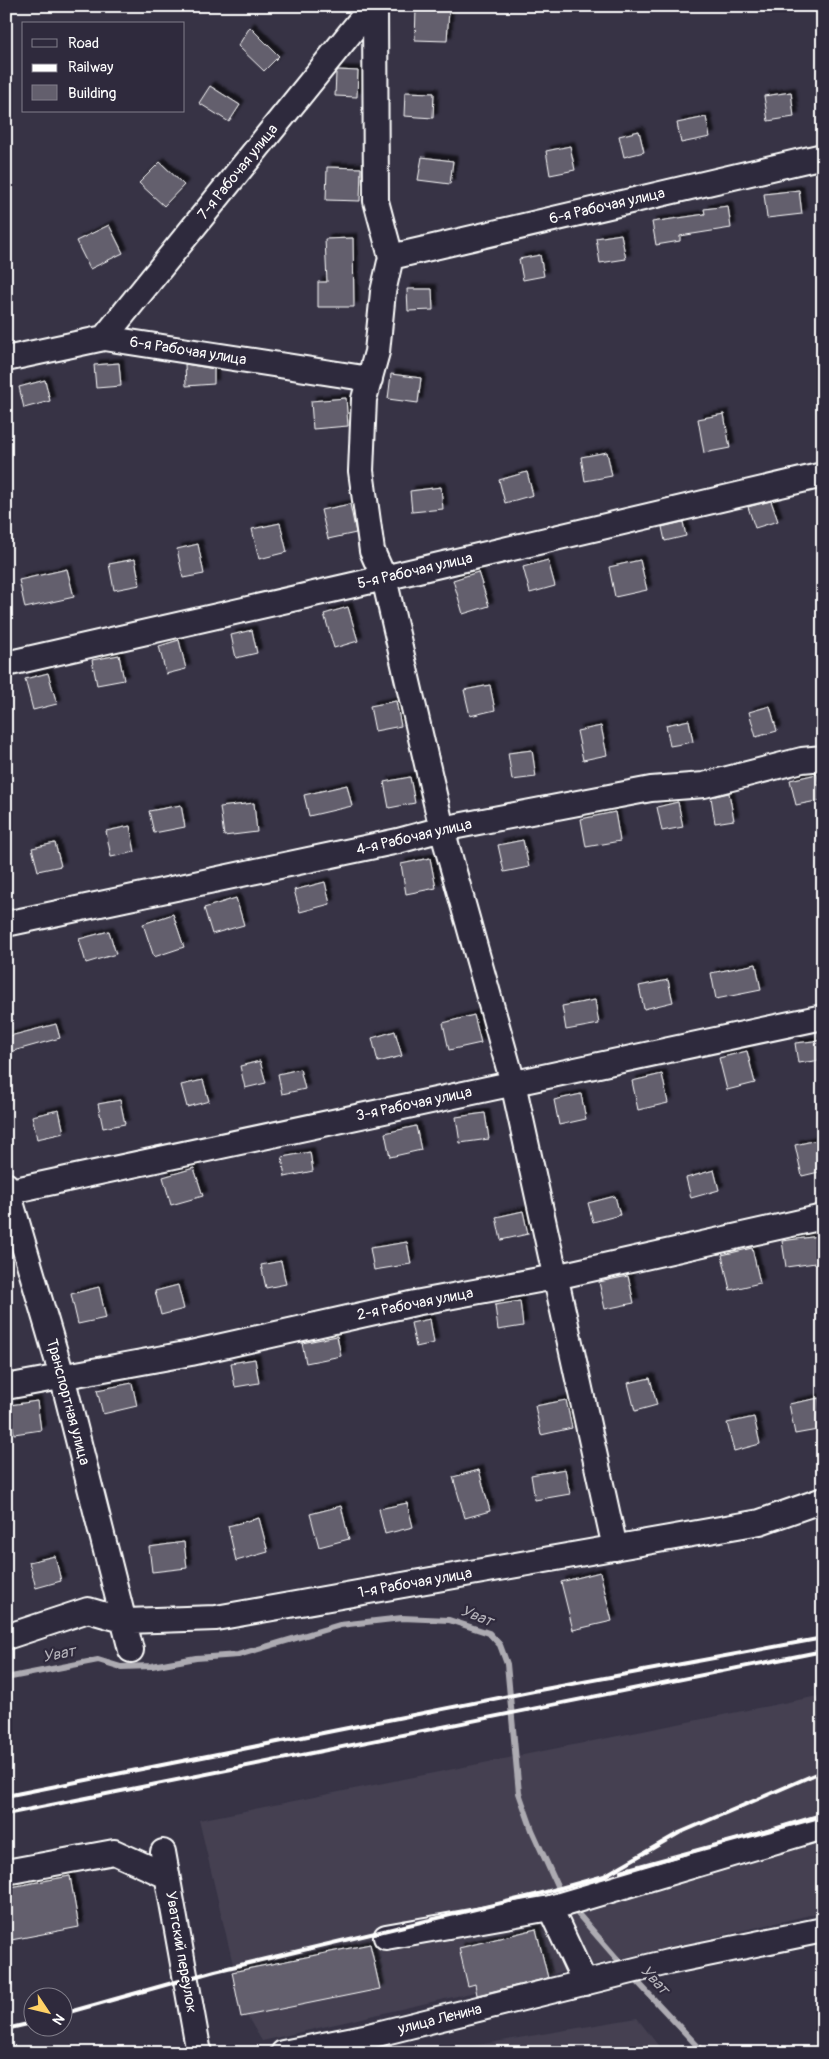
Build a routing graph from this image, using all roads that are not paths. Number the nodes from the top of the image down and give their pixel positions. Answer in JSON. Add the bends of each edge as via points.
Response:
{"nodes":[{"id":1,"x":374,"y":6,"type":"edge"},
{"id":2,"x":823,"y":156,"type":"edge"},
{"id":3,"x":391,"y":257,"type":"junction"},
{"id":4,"x":104,"y":338,"type":"junction"},
{"id":5,"x":6,"y":359,"type":"edge"},
{"id":6,"x":370,"y":379,"type":"junction"},
{"id":7,"x":823,"y":475,"type":"edge"},
{"id":8,"x":384,"y":578,"type":"junction"},
{"id":9,"x":6,"y":664,"type":"edge"},
{"id":10,"x":823,"y":758,"type":"edge"},
{"id":11,"x":442,"y":829,"type":"junction"},
{"id":12,"x":6,"y":924,"type":"edge"},
{"id":13,"x":823,"y":1017,"type":"edge"},
{"id":14,"x":513,"y":1083,"type":"junction"},
{"id":15,"x":7,"y":1189,"type":"edge"},
{"id":16,"x":823,"y":1217,"type":"edge"},
{"id":17,"x":554,"y":1277,"type":"junction"},
{"id":18,"x":62,"y":1376,"type":"junction"},
{"id":19,"x":6,"y":1387,"type":"edge"},
{"id":20,"x":823,"y":1500,"type":"edge"},
{"id":21,"x":615,"y":1548,"type":"junction"},
{"id":22,"x":126,"y":1621,"type":"junction"},
{"id":23,"x":6,"y":1637,"type":"edge"},
{"id":24,"x":131,"y":1650,"type":"dead end"},
{"id":25,"x":823,"y":1827,"type":"edge"},
{"id":26,"x":163,"y":1852,"type":"dead end"},
{"id":27,"x":6,"y":1872,"type":"edge"},
{"id":28,"x":167,"y":1876,"type":"junction"},
{"id":29,"x":550,"y":1908,"type":"junction"},
{"id":30,"x":823,"y":1930,"type":"edge"},
{"id":31,"x":386,"y":1937,"type":"dead end"},
{"id":32,"x":591,"y":1981,"type":"junction"},
{"id":33,"x":199,"y":2053,"type":"edge"},
{"id":34,"x":283,"y":2053,"type":"edge"}],
"edges":[{"from":1,"to":3,"type":"street","via":[[376,201]]},
{"from":1,"to":4,"type":"street","name":"7-я Рабочая улица"},
{"from":2,"to":3,"type":"street","name":"6-я Рабочая улица"},
{"from":3,"to":6,"type":"street","via":[[383,292],[378,352]]},
{"from":4,"to":5,"type":"street","name":"6-я Рабочая улица"},
{"from":4,"to":6,"type":"street","name":"6-я Рабочая улица"},
{"from":6,"to":8,"type":"street","via":[[364,399],[361,471],[372,551]]},
{"from":7,"to":8,"type":"street","name":"5-я Рабочая улица"},
{"from":8,"to":9,"type":"street","name":"5-я Рабочая улица"},
{"from":8,"to":11,"type":"street"},
{"from":10,"to":11,"type":"street","name":"4-я Рабочая улица","via":[[802,760],[704,785],[651,789]]},
{"from":11,"to":12,"type":"street","name":"4-я Рабочая улица"},
{"from":11,"to":14,"type":"street"},
{"from":13,"to":14,"type":"street","name":"3-я Рабочая улица"},
{"from":14,"to":15,"type":"street","name":"3-я Рабочая улица"},
{"from":14,"to":17,"type":"street"},
{"from":15,"to":18,"type":"street","name":"Транспортная улица"},
{"from":16,"to":17,"type":"street","name":"2-я Рабочая улица"},
{"from":17,"to":18,"type":"street","name":"2-я Рабочая улица","via":[[415,1303],[191,1353]]},
{"from":17,"to":21,"type":"street"},
{"from":18,"to":19,"type":"street","name":"2-я Рабочая улица"},
{"from":18,"to":22,"type":"street","name":"Транспортная улица"},
{"from":20,"to":21,"type":"street","name":"1-я Рабочая улица","via":[[760,1522]]},
{"from":21,"to":22,"type":"street","name":"1-я Рабочая улица","via":[[216,1618]]},
{"from":22,"to":23,"type":"street","name":"1-я Рабочая улица","via":[[88,1610]]},
{"from":22,"to":24,"type":"street","name":"Транспортная улица"},
{"from":25,"to":29,"type":"street"},
{"from":26,"to":28,"type":"street","name":"Уватский переулок"},
{"from":27,"to":28,"type":"street","via":[[114,1852]]},
{"from":28,"to":33,"type":"street","name":"Уватский переулок"},
{"from":29,"to":31,"type":"street"},
{"from":29,"to":32,"type":"street"},
{"from":30,"to":32,"type":"street","name":"улица Ленина"},
{"from":32,"to":34,"type":"street","name":"улица Ленина","via":[[369,2036]]}]}
